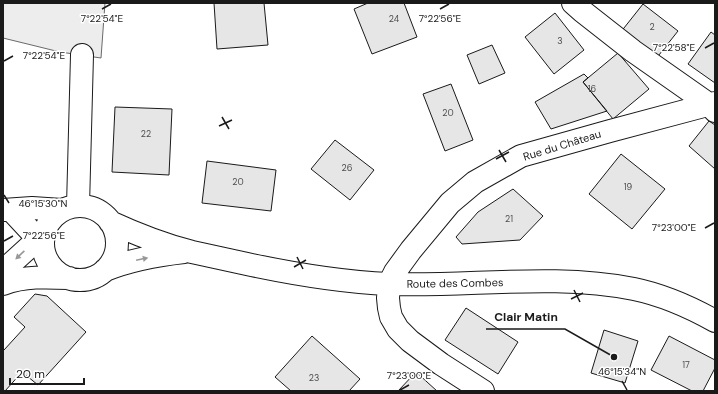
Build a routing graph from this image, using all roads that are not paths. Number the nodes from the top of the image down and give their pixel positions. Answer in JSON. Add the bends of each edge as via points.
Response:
{"nodes":[{"id":1,"x":573,"y":3,"type":"edge"},
{"id":2,"x":82,"y":55,"type":"dead end"},
{"id":3,"x":713,"y":106,"type":"edge"},
{"id":4,"x":70,"y":208,"type":"junction"},
{"id":5,"x":7,"y":210,"type":"edge"},
{"id":6,"x":110,"y":222,"type":"junction"},
{"id":7,"x":40,"y":239,"type":"junction"},
{"id":8,"x":191,"y":251,"type":"junction"},
{"id":9,"x":105,"y":270,"type":"junction"},
{"id":10,"x":3,"y":271,"type":"edge"},
{"id":11,"x":69,"y":278,"type":"junction"},
{"id":12,"x":3,"y":284,"type":"edge"},
{"id":13,"x":389,"y":284,"type":"junction"},
{"id":14,"x":715,"y":322,"type":"edge"},
{"id":15,"x":482,"y":391,"type":"edge"}],
"edges":[{"from":1,"to":3,"type":"street","via":[[633,51]]},
{"from":2,"to":4,"type":"street"},
{"from":3,"to":13,"type":"street","name":"Rue du Château","via":[[610,130],[521,156],[475,182],[450,203],[411,250]]},
{"from":4,"to":5,"type":"street","name":"Route des Combes"},
{"from":4,"to":6,"type":"street","name":"Route des Combes","via":[[96,209]]},
{"from":4,"to":7,"type":"street","via":[[52,219]]},
{"from":5,"to":7,"type":"street"},
{"from":6,"to":8,"type":"street","name":"Route des Combes"},
{"from":6,"to":9,"type":"street","name":"Route des Combes","via":[[117,243],[113,260]]},
{"from":7,"to":10,"type":"street","one_way":true},
{"from":7,"to":11,"type":"street","via":[[49,262],[58,272]]},
{"from":9,"to":8,"type":"street","name":"Route des Combes","one_way":true,"via":[[143,258]]},
{"from":8,"to":13,"type":"street","name":"Route des Combes","via":[[328,279]]},
{"from":9,"to":11,"type":"street","name":"Route des Combes","via":[[86,279]]},
{"from":11,"to":12,"type":"street","name":"Route des Combes","via":[[24,278]]},
{"from":13,"to":14,"type":"street","name":"Route des Combes","via":[[605,284],[676,302]]},
{"from":13,"to":15,"type":"street","via":[[389,308],[398,329],[441,364]]}]}
